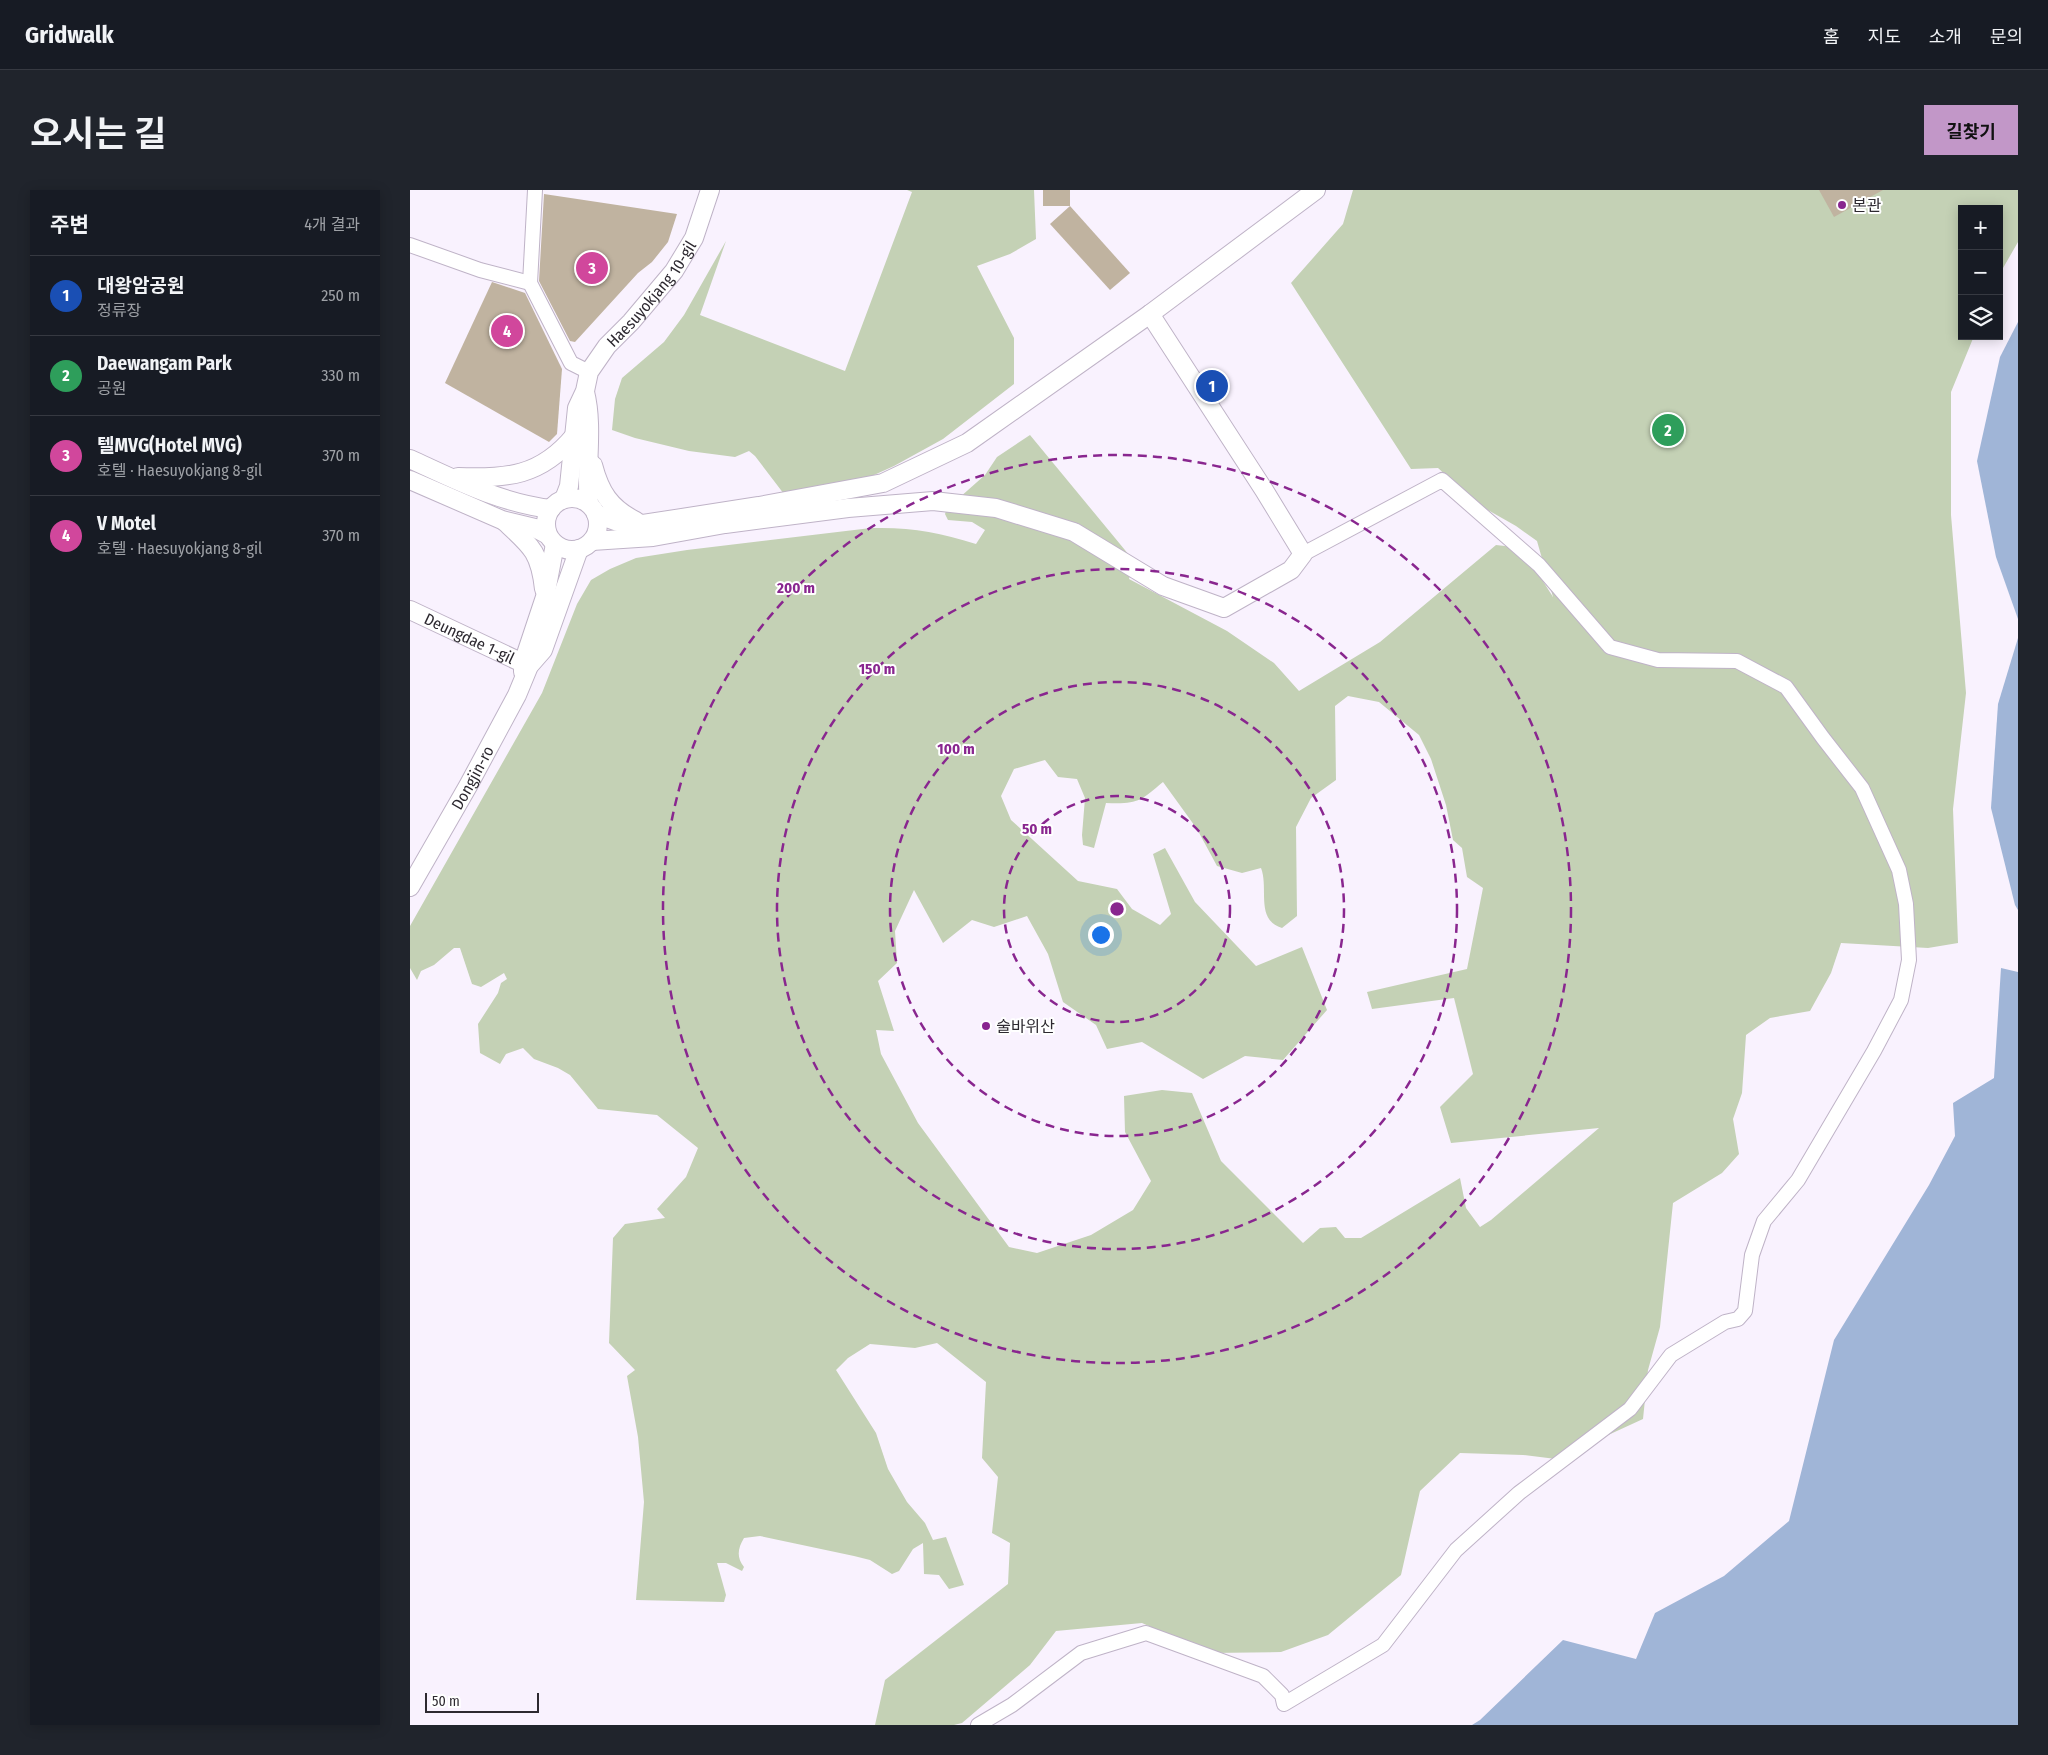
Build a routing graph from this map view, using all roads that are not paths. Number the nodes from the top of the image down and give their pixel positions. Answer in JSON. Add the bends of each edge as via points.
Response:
{"nodes":[{"id":1,"x":534,"y":190,"type":"edge"},
{"id":2,"x":710,"y":190,"type":"edge"},
{"id":3,"x":1316,"y":190,"type":"edge"},
{"id":4,"x":410,"y":245,"type":"edge"},
{"id":5,"x":530,"y":283,"type":"junction"},
{"id":6,"x":1150,"y":314,"type":"junction"},
{"id":7,"x":589,"y":372,"type":"junction"},
{"id":8,"x":585,"y":392,"type":"junction"},
{"id":9,"x":574,"y":436,"type":"junction"},
{"id":10,"x":588,"y":447,"type":"junction"},
{"id":11,"x":410,"y":459,"type":"edge"},
{"id":12,"x":448,"y":477,"type":"junction"},
{"id":13,"x":410,"y":480,"type":"edge"},
{"id":14,"x":557,"y":504,"type":"junction"},
{"id":15,"x":592,"y":509,"type":"junction"},
{"id":16,"x":502,"y":520,"type":"junction"},
{"id":17,"x":643,"y":524,"type":"junction"},
{"id":18,"x":552,"y":540,"type":"junction"},
{"id":19,"x":586,"y":545,"type":"junction"},
{"id":20,"x":1303,"y":554,"type":"junction"},
{"id":21,"x":545,"y":597,"type":"junction"},
{"id":22,"x":410,"y":610,"type":"edge"},
{"id":23,"x":525,"y":670,"type":"junction"},
{"id":24,"x":410,"y":887,"type":"edge"},
{"id":25,"x":978,"y":1725,"type":"edge"}],
"edges":[{"from":1,"to":5,"type":"street"},
{"from":2,"to":7,"type":"street","name":"Haesuyokjang 10-gil","via":[[694,238],[674,271]]},
{"from":3,"to":6,"type":"street"},
{"from":4,"to":5,"type":"street","via":[[480,270]]},
{"from":5,"to":7,"type":"street","via":[[571,363]]},
{"from":6,"to":17,"type":"street","via":[[967,443],[883,483]]},
{"from":6,"to":20,"type":"street"},
{"from":7,"to":8,"type":"street","name":"Haesuyokjang 10-gil"},
{"from":8,"to":9,"type":"street","via":[[577,408]]},
{"from":8,"to":10,"type":"street","via":[[589,408]]},
{"from":9,"to":12,"type":"street","via":[[545,463],[518,474],[488,478]]},
{"from":9,"to":14,"type":"street","via":[[569,486]]},
{"from":10,"to":15,"type":"street"},
{"from":10,"to":17,"type":"street","via":[[601,489],[612,505]]},
{"from":11,"to":12,"type":"street"},
{"from":12,"to":14,"type":"street","via":[[521,505]]},
{"from":13,"to":16,"type":"street"},
{"from":14,"to":15,"type":"street","via":[[580,499]]},
{"from":14,"to":18,"type":"street","via":[[546,520]]},
{"from":15,"to":17,"type":"street","via":[[618,522]]},
{"from":15,"to":19,"type":"street","via":[[598,530]]},
{"from":16,"to":18,"type":"street","via":[[535,528]]},
{"from":16,"to":21,"type":"street","via":[[535,552]]},
{"from":18,"to":19,"type":"street","via":[[567,550]]},
{"from":18,"to":21,"type":"street"},
{"from":19,"to":20,"type":"street","via":[[653,538],[725,524],[933,501],[996,508],[1074,532],[1163,586],[1224,608],[1291,570]]},
{"from":19,"to":23,"type":"street","via":[[543,650]]},
{"from":20,"to":25,"type":"street","via":[[1442,480],[1539,565],[1610,647],[1658,660],[1737,661],[1786,687],[1862,788],[1899,870],[1906,904],[1909,960],[1901,1000],[1798,1180],[1764,1221],[1752,1255],[1745,1311],[1738,1319],[1725,1322],[1672,1355],[1630,1409],[1519,1492],[1456,1550],[1384,1645],[1284,1704],[1282,1695],[1263,1676],[1146,1633],[1081,1653],[1012,1705]]},
{"from":21,"to":23,"type":"street"},
{"from":22,"to":23,"type":"street","name":"Deungdae 1-gil"},
{"from":23,"to":24,"type":"street","name":"Dongjin-ro","via":[[468,786]]}]}
